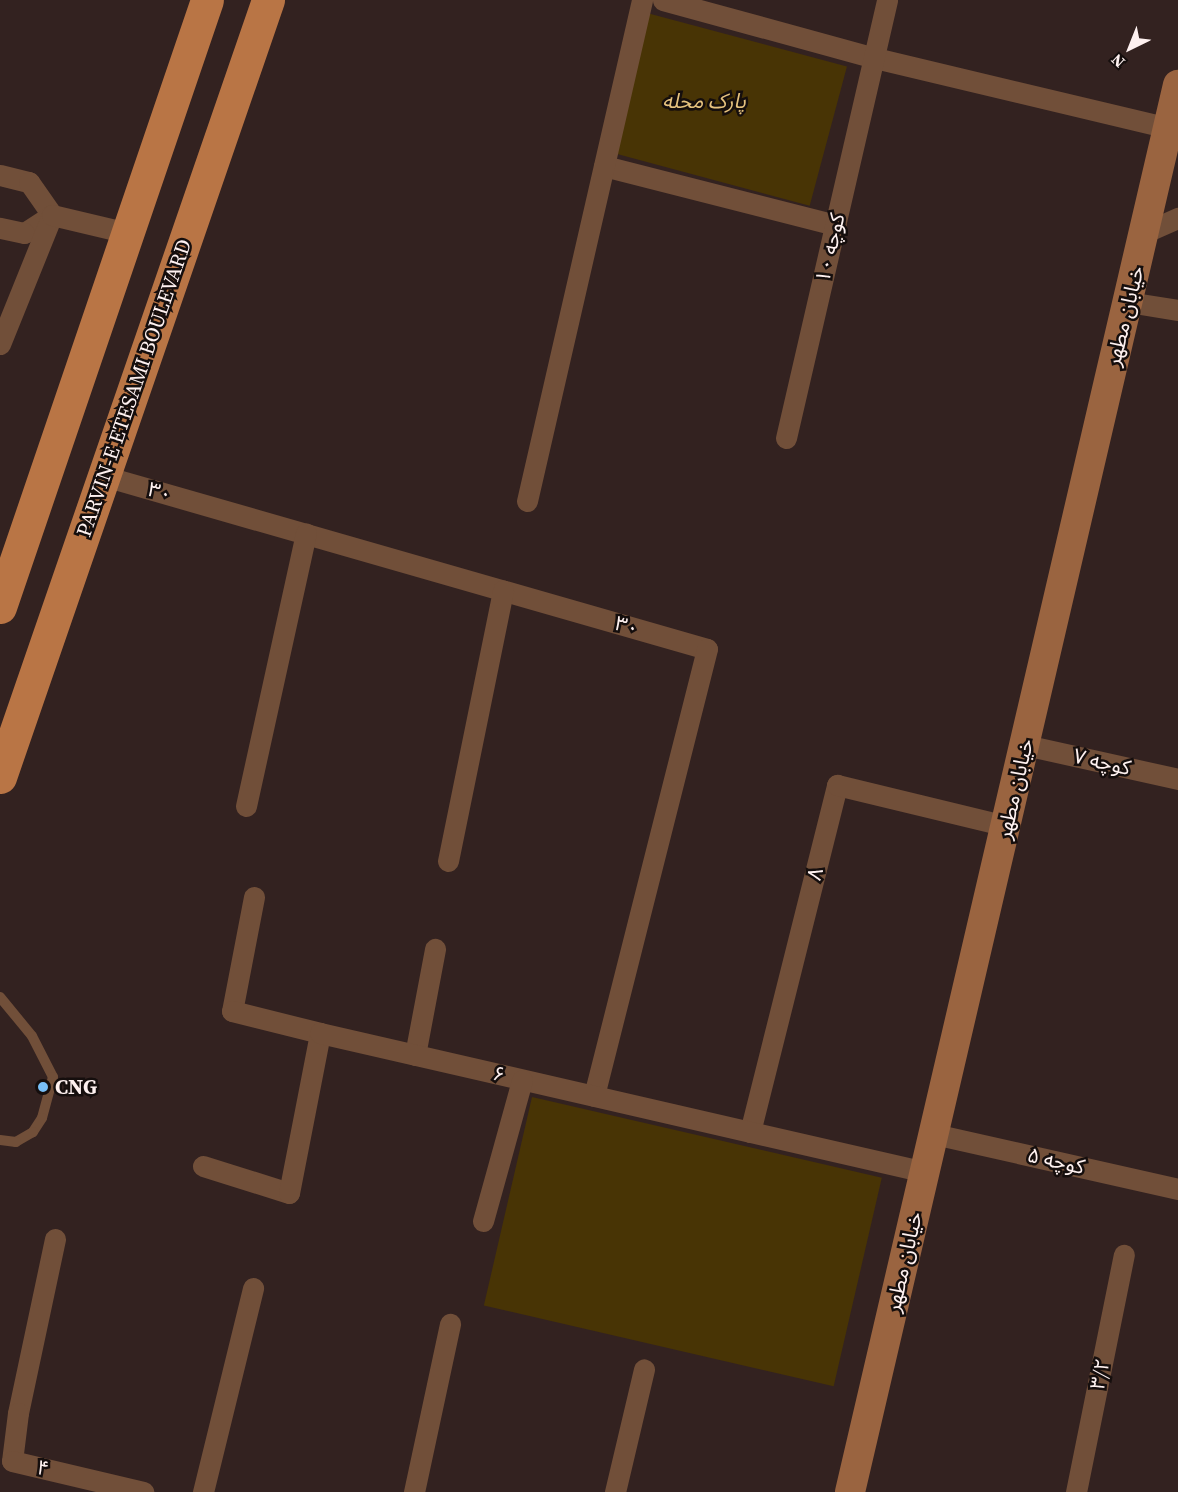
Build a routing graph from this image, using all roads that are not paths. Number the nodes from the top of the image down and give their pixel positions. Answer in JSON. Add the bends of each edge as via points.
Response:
{"nodes":[{"id":1,"x":207,"y":0,"type":"edge"},
{"id":2,"x":268,"y":0,"type":"edge"},
{"id":3,"x":642,"y":0,"type":"edge"},
{"id":4,"x":663,"y":0,"type":"edge"},
{"id":5,"x":887,"y":0,"type":"edge"},
{"id":6,"x":875,"y":58,"type":"junction"},
{"id":7,"x":1178,"y":85,"type":"edge"},
{"id":8,"x":1168,"y":128,"type":"junction"},
{"id":9,"x":604,"y":166,"type":"junction"},
{"id":10,"x":0,"y":175,"type":"edge"},
{"id":11,"x":52,"y":214,"type":"junction"},
{"id":12,"x":1178,"y":218,"type":"edge"},
{"id":13,"x":836,"y":225,"type":"junction"},
{"id":14,"x":0,"y":228,"type":"edge"},
{"id":15,"x":1146,"y":232,"type":"junction"},
{"id":16,"x":128,"y":233,"type":"junction"},
{"id":17,"x":1128,"y":302,"type":"junction"},
{"id":18,"x":1178,"y":310,"type":"edge"},
{"id":19,"x":0,"y":344,"type":"edge"},
{"id":20,"x":786,"y":438,"type":"dead end"},
{"id":21,"x":104,"y":476,"type":"junction"},
{"id":22,"x":527,"y":501,"type":"dead end"},
{"id":23,"x":306,"y":534,"type":"junction"},
{"id":24,"x":503,"y":591,"type":"junction"},
{"id":25,"x":0,"y":606,"type":"edge"},
{"id":26,"x":1025,"y":745,"type":"junction"},
{"id":27,"x":0,"y":777,"type":"edge"},
{"id":28,"x":1178,"y":779,"type":"edge"},
{"id":29,"x":246,"y":806,"type":"dead end"},
{"id":30,"x":1006,"y":826,"type":"junction"},
{"id":31,"x":448,"y":861,"type":"dead end"},
{"id":32,"x":254,"y":897,"type":"dead end"},
{"id":33,"x":435,"y":949,"type":"dead end"},
{"id":34,"x":0,"y":997,"type":"edge"},
{"id":35,"x":320,"y":1033,"type":"junction"},
{"id":36,"x":415,"y":1055,"type":"junction"},
{"id":37,"x":522,"y":1080,"type":"junction"},
{"id":38,"x":594,"y":1096,"type":"junction"},
{"id":39,"x":750,"y":1132,"type":"junction"},
{"id":40,"x":934,"y":1134,"type":"junction"},
{"id":41,"x":0,"y":1140,"type":"edge"},
{"id":42,"x":203,"y":1166,"type":"dead end"},
{"id":43,"x":925,"y":1172,"type":"junction"},
{"id":44,"x":1178,"y":1188,"type":"edge"},
{"id":45,"x":483,"y":1221,"type":"dead end"},
{"id":46,"x":55,"y":1239,"type":"dead end"},
{"id":47,"x":1124,"y":1255,"type":"dead end"},
{"id":48,"x":253,"y":1288,"type":"dead end"},
{"id":49,"x":450,"y":1324,"type":"dead end"},
{"id":50,"x":644,"y":1369,"type":"dead end"},
{"id":51,"x":143,"y":1492,"type":"edge"},
{"id":52,"x":203,"y":1492,"type":"edge"},
{"id":53,"x":414,"y":1492,"type":"edge"},
{"id":54,"x":615,"y":1492,"type":"edge"},
{"id":55,"x":850,"y":1492,"type":"edge"},
{"id":56,"x":1076,"y":1492,"type":"edge"}],
"edges":[{"from":1,"to":16,"type":"main road"},
{"from":2,"to":21,"type":"main road","name":"PARVIN-E ETESAMI BOULEVARD"},
{"from":3,"to":9,"type":"street"},
{"from":4,"to":6,"type":"street"},
{"from":5,"to":6,"type":"street","name":"کوچه ۱۰"},
{"from":6,"to":8,"type":"street"},
{"from":6,"to":13,"type":"street","name":"کوچه ۱۰"},
{"from":7,"to":8,"type":"street","name":"خیابان مطهر"},
{"from":8,"to":15,"type":"street","name":"خیابان مطهر"},
{"from":9,"to":13,"type":"street"},
{"from":9,"to":22,"type":"street"},
{"from":10,"to":11,"type":"street","via":[[29,182]]},
{"from":11,"to":14,"type":"street","via":[[24,233]]},
{"from":11,"to":16,"type":"street"},
{"from":11,"to":19,"type":"street"},
{"from":12,"to":15,"type":"street"},
{"from":13,"to":20,"type":"street","name":"کوچه ۱۰"},
{"from":15,"to":17,"type":"street","name":"خیابان مطهر"},
{"from":16,"to":25,"type":"main road"},
{"from":17,"to":18,"type":"street"},
{"from":17,"to":26,"type":"street","name":"خیابان مطهر"},
{"from":21,"to":23,"type":"street","name":"۳۰"},
{"from":21,"to":27,"type":"main road","name":"PARVIN-E ETESAMI BOULEVARD"},
{"from":23,"to":24,"type":"street","name":"۳۰"},
{"from":23,"to":29,"type":"street"},
{"from":24,"to":31,"type":"street"},
{"from":24,"to":38,"type":"street","name":"۳۰","via":[[708,649]]},
{"from":26,"to":28,"type":"street","name":"کوچه ۷"},
{"from":26,"to":30,"type":"street","name":"خیابان مطهر"},
{"from":30,"to":39,"type":"street","name":"۸","via":[[837,785]]},
{"from":30,"to":40,"type":"street","name":"خیابان مطهر"},
{"from":32,"to":35,"type":"street","name":"۶","via":[[232,1011]]},
{"from":33,"to":36,"type":"street"},
{"from":34,"to":41,"type":"lane","via":[[32,1036],[53,1077],[42,1118],[33,1132],[16,1142]]},
{"from":35,"to":36,"type":"street","name":"۶"},
{"from":35,"to":42,"type":"street","via":[[289,1193]]},
{"from":36,"to":37,"type":"street","name":"۶"},
{"from":37,"to":38,"type":"street","name":"۶"},
{"from":37,"to":45,"type":"street"},
{"from":38,"to":39,"type":"street","name":"۶"},
{"from":39,"to":43,"type":"street","name":"۶"},
{"from":40,"to":43,"type":"street","name":"خیابان مطهر"},
{"from":40,"to":44,"type":"street","name":"کوچه ۵"},
{"from":43,"to":55,"type":"street","name":"خیابان مطهر"},
{"from":46,"to":51,"type":"street","name":"۴","via":[[18,1413],[12,1461]]},
{"from":47,"to":56,"type":"street","name":"۳/۲"},
{"from":48,"to":52,"type":"street"},
{"from":49,"to":53,"type":"street"},
{"from":50,"to":54,"type":"street"}]}
